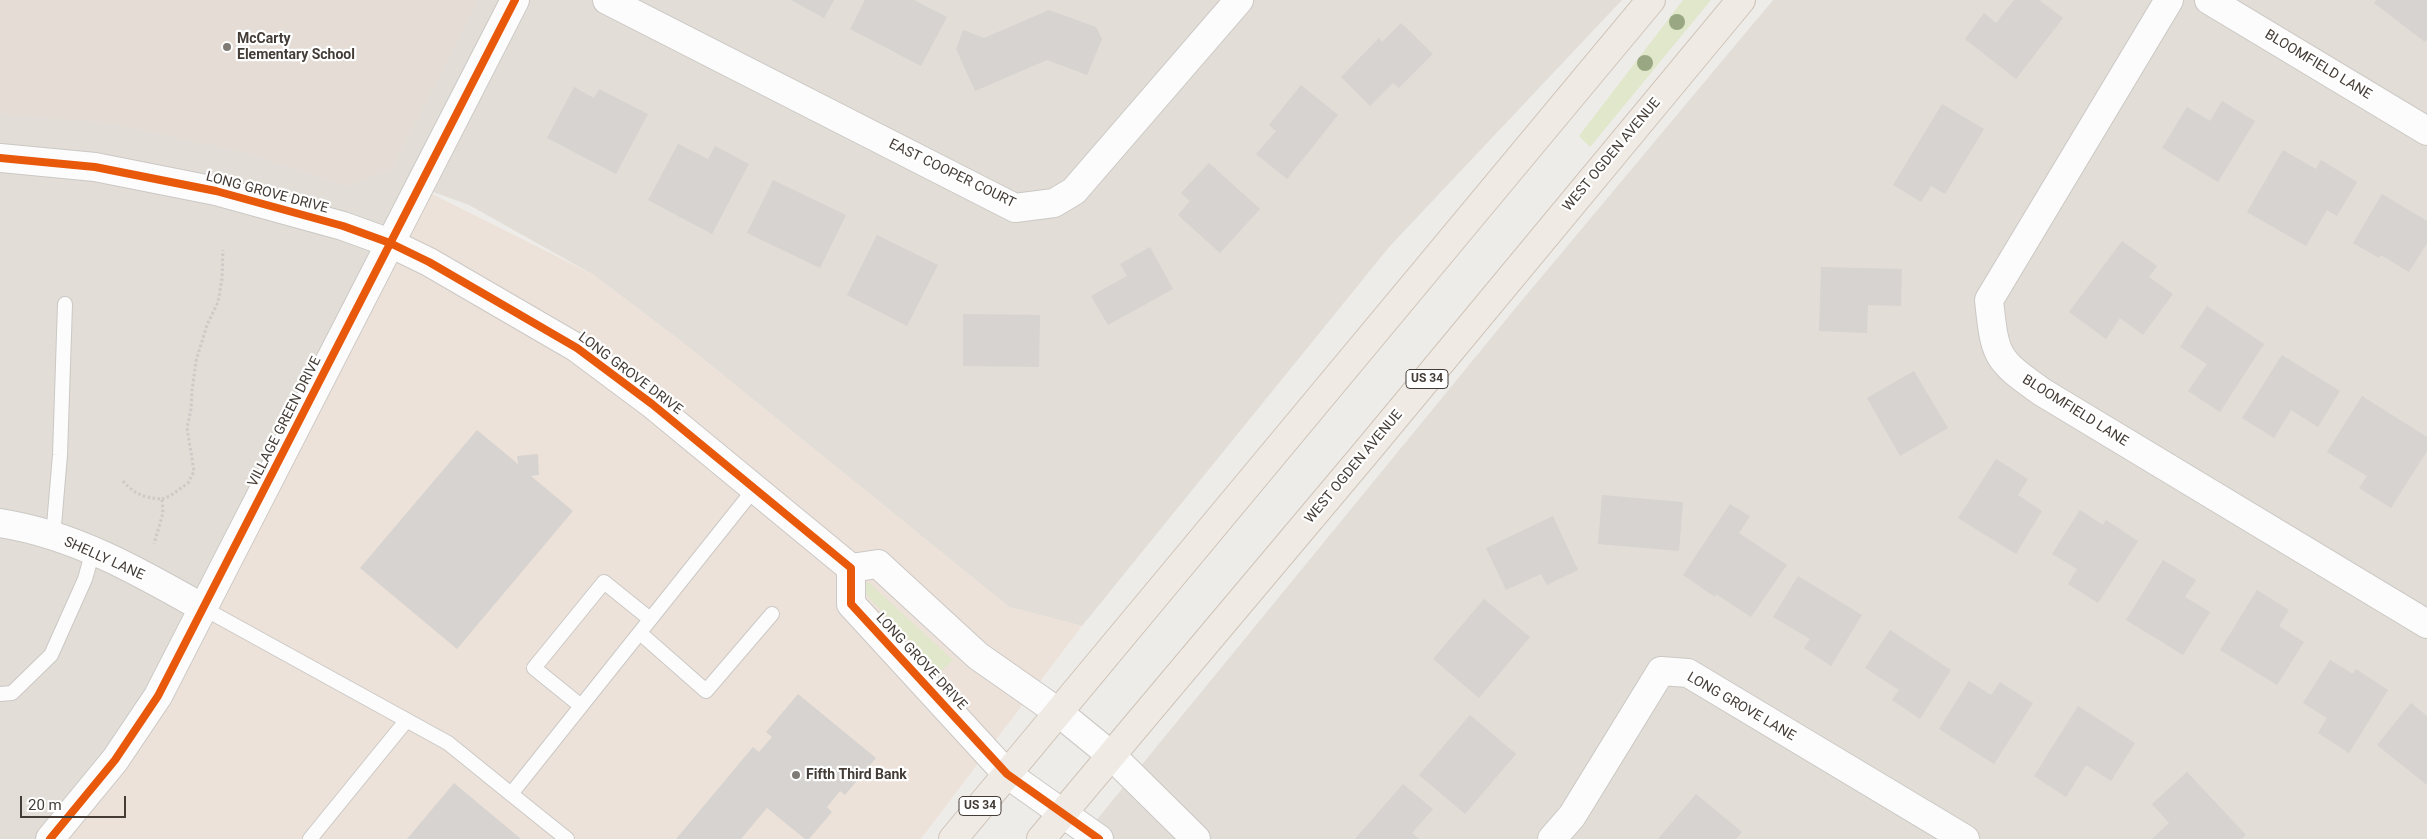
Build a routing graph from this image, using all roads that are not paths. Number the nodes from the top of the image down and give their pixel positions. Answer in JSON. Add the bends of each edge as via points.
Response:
{"nodes":[{"id":1,"x":515,"y":0,"type":"edge"},
{"id":2,"x":607,"y":0,"type":"edge"},
{"id":3,"x":1239,"y":0,"type":"edge"},
{"id":4,"x":1651,"y":0,"type":"edge"},
{"id":5,"x":1741,"y":0,"type":"edge"},
{"id":6,"x":2169,"y":0,"type":"edge"},
{"id":7,"x":2209,"y":0,"type":"edge"},
{"id":8,"x":2427,"y":131,"type":"edge"},
{"id":9,"x":0,"y":158,"type":"edge"},
{"id":10,"x":390,"y":244,"type":"junction"},
{"id":11,"x":65,"y":304,"type":"dead end"},
{"id":12,"x":755,"y":488,"type":"junction"},
{"id":13,"x":0,"y":523,"type":"edge"},
{"id":14,"x":53,"y":536,"type":"junction"},
{"id":15,"x":92,"y":551,"type":"junction"},
{"id":16,"x":851,"y":568,"type":"junction"},
{"id":17,"x":203,"y":608,"type":"junction"},
{"id":18,"x":772,"y":614,"type":"dead end"},
{"id":19,"x":650,"y":619,"type":"junction"},
{"id":20,"x":2427,"y":624,"type":"edge"},
{"id":21,"x":640,"y":633,"type":"junction"},
{"id":22,"x":0,"y":694,"type":"edge"},
{"id":23,"x":581,"y":706,"type":"junction"},
{"id":24,"x":1058,"y":712,"type":"junction"},
{"id":25,"x":406,"y":721,"type":"junction"},
{"id":26,"x":1112,"y":756,"type":"junction"},
{"id":27,"x":1007,"y":774,"type":"junction"},
{"id":28,"x":511,"y":794,"type":"junction"},
{"id":29,"x":1062,"y":814,"type":"junction"},
{"id":30,"x":50,"y":839,"type":"edge"},
{"id":31,"x":310,"y":839,"type":"edge"},
{"id":32,"x":567,"y":839,"type":"edge"},
{"id":33,"x":953,"y":839,"type":"edge"},
{"id":34,"x":1041,"y":839,"type":"edge"},
{"id":35,"x":1099,"y":839,"type":"edge"},
{"id":36,"x":1196,"y":839,"type":"edge"},
{"id":37,"x":1552,"y":839,"type":"edge"},
{"id":38,"x":1965,"y":839,"type":"edge"}],
"edges":[{"from":1,"to":10,"type":"street","name":"VILLAGE GREEN DRIVE"},
{"from":2,"to":3,"type":"street","name":"EAST COOPER COURT","via":[[1015,208],[1054,203],[1074,191],[1093,173]]},
{"from":4,"to":24,"type":"main road","number":"US 34"},
{"from":5,"to":26,"type":"main road","name":"WEST OGDEN AVENUE","number":"US 34"},
{"from":6,"to":20,"type":"street","name":"BLOOMFIELD LANE","via":[[1989,300],[1994,344],[2003,362],[2042,392]]},
{"from":7,"to":8,"type":"street","name":"BLOOMFIELD LANE"},
{"from":9,"to":10,"type":"street","name":"LONG GROVE DRIVE","via":[[95,167],[154,177],[343,226]]},
{"from":10,"to":12,"type":"street","name":"LONG GROVE DRIVE","via":[[429,262],[577,348]]},
{"from":10,"to":17,"type":"street","name":"VILLAGE GREEN DRIVE"},
{"from":11,"to":14,"type":"lane","via":[[60,455]]},
{"from":12,"to":16,"type":"street","name":"LONG GROVE DRIVE"},
{"from":12,"to":19,"type":"lane"},
{"from":13,"to":14,"type":"street","name":"SHELLY LANE"},
{"from":14,"to":15,"type":"street","name":"SHELLY LANE"},
{"from":15,"to":17,"type":"street","name":"SHELLY LANE"},
{"from":15,"to":22,"type":"lane","via":[[85,579],[51,655],[12,693]]},
{"from":16,"to":24,"type":"street","via":[[878,564],[978,656]]},
{"from":16,"to":27,"type":"street","name":"LONG GROVE DRIVE","via":[[850,604]]},
{"from":17,"to":25,"type":"lane"},
{"from":17,"to":30,"type":"street","name":"VILLAGE GREEN DRIVE","via":[[158,696],[115,760]]},
{"from":18,"to":21,"type":"lane","via":[[706,691]]},
{"from":19,"to":21,"type":"lane"},
{"from":19,"to":23,"type":"lane","via":[[604,582],[534,668]]},
{"from":21,"to":23,"type":"lane"},
{"from":23,"to":28,"type":"lane"},
{"from":24,"to":26,"type":"street"},
{"from":24,"to":27,"type":"main road","number":"US 34"},
{"from":25,"to":28,"type":"lane","via":[[448,742]]},
{"from":25,"to":31,"type":"lane"},
{"from":26,"to":29,"type":"main road","name":"WEST OGDEN AVENUE","number":"US 34"},
{"from":26,"to":36,"type":"street"},
{"from":27,"to":29,"type":"street","name":"LONG GROVE DRIVE"},
{"from":27,"to":33,"type":"main road","number":"US 34"},
{"from":28,"to":32,"type":"lane"},
{"from":29,"to":34,"type":"main road","name":"WEST OGDEN AVENUE","number":"US 34"},
{"from":29,"to":35,"type":"street","name":"LONG GROVE DRIVE"},
{"from":37,"to":38,"type":"street","name":"LONG GROVE LANE","via":[[1572,816],[1661,671],[1688,673]]}]}
